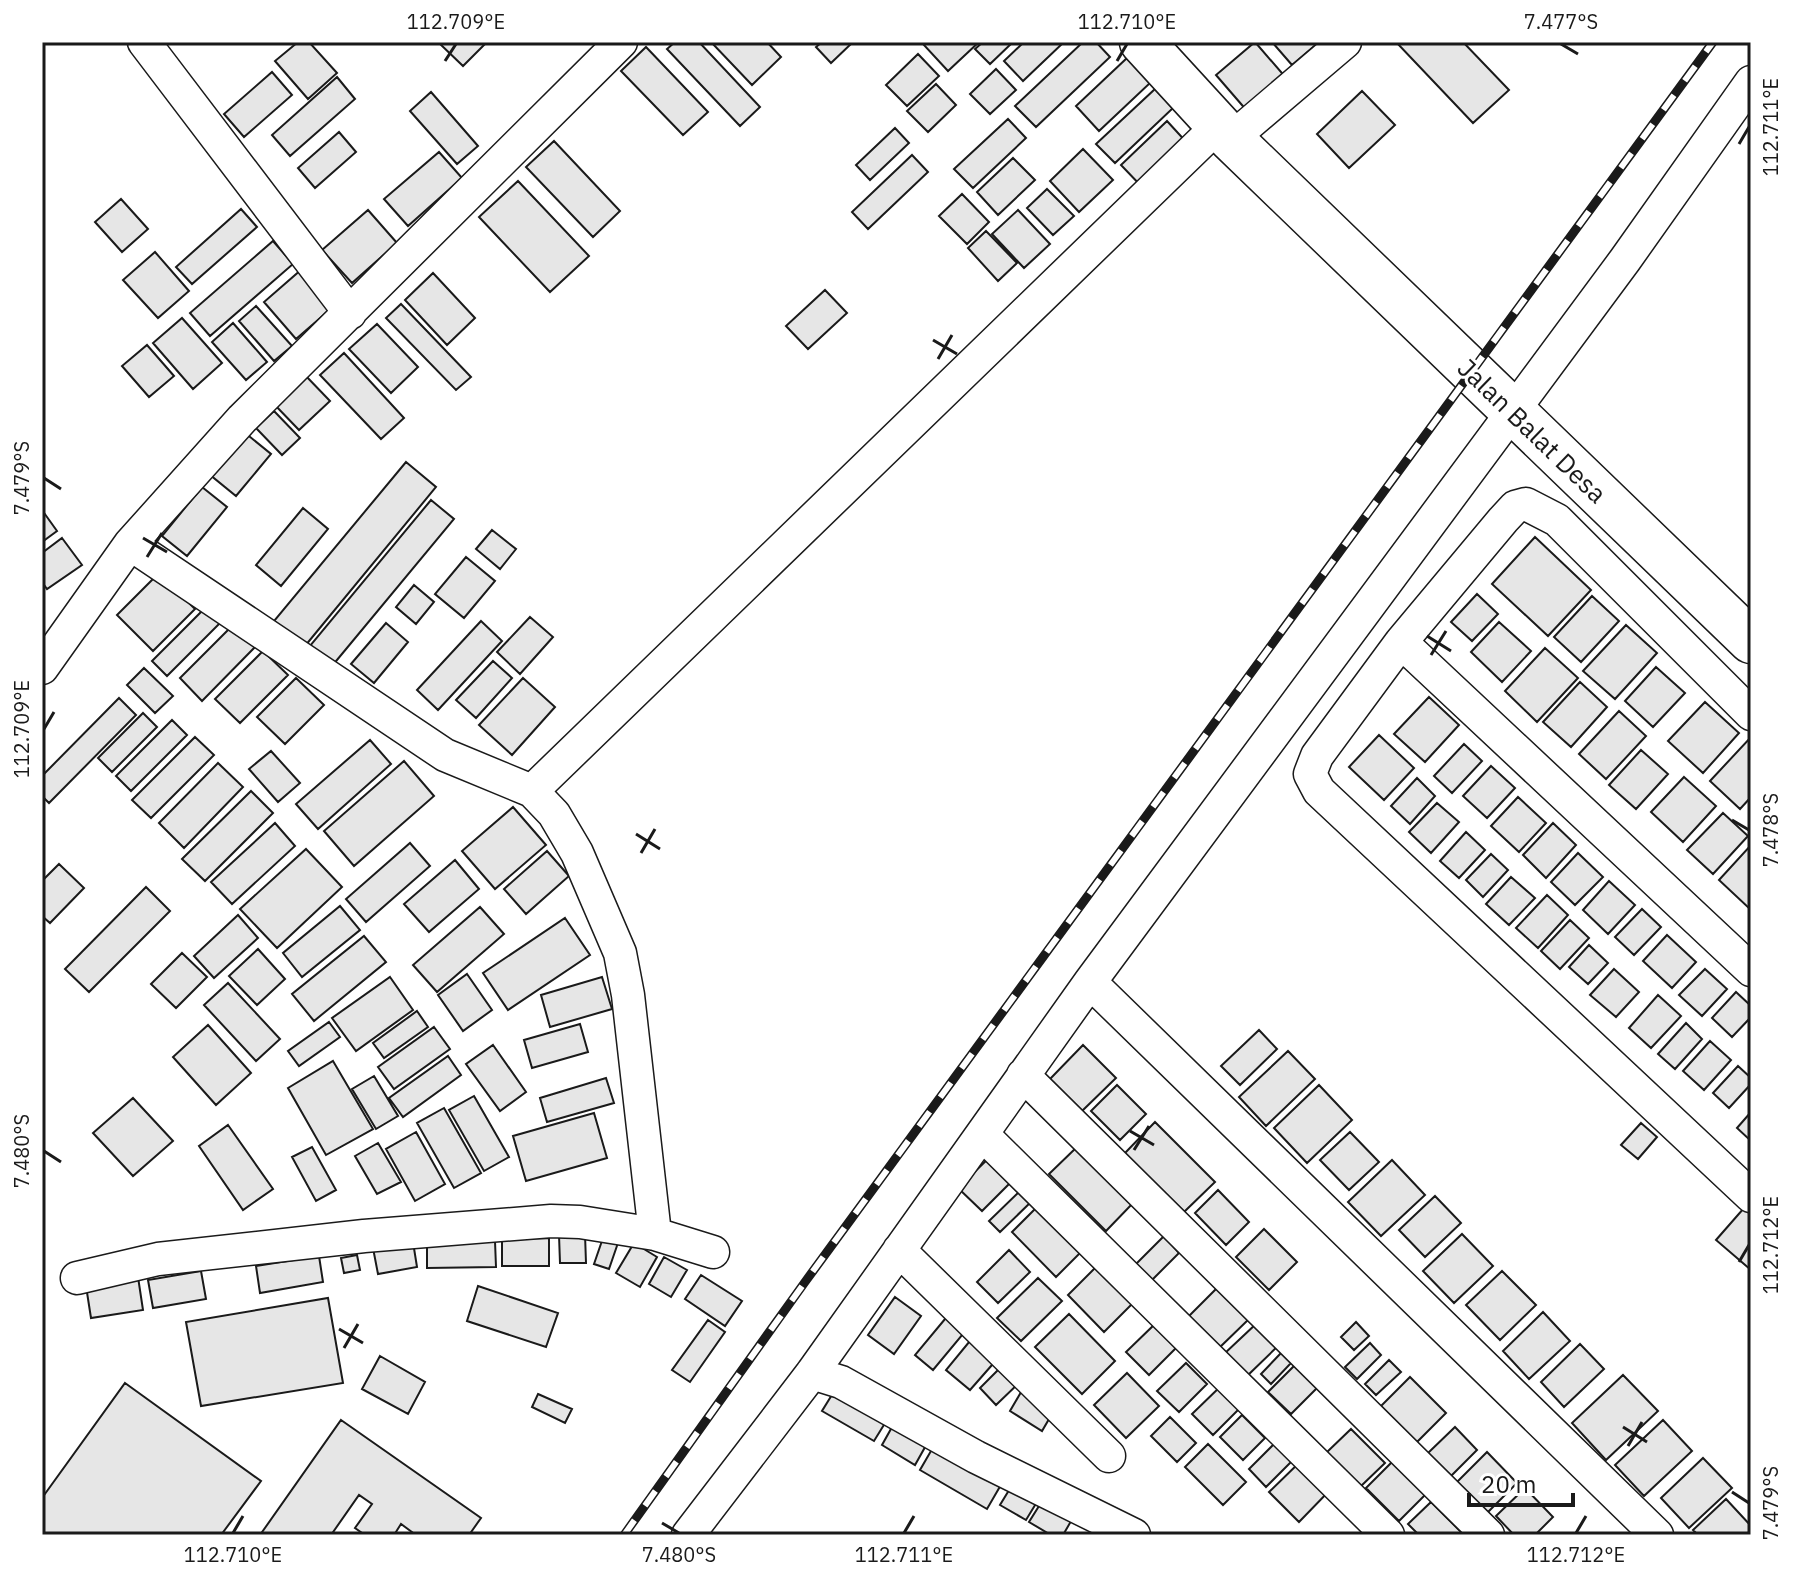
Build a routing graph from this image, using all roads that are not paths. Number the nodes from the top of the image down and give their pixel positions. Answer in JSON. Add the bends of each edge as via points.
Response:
{"nodes":[{"id":1,"x":144,"y":42,"type":"edge"},
{"id":2,"x":1142,"y":42,"type":"edge"},
{"id":3,"x":1345,"y":42,"type":"edge"},
{"id":4,"x":618,"y":43,"type":"edge"},
{"id":5,"x":1751,"y":82,"type":"edge"},
{"id":6,"x":1225,"y":132,"type":"junction"},
{"id":7,"x":350,"y":313,"type":"junction"},
{"id":8,"x":1510,"y":410,"type":"junction"},
{"id":9,"x":130,"y":544,"type":"junction"},
{"id":10,"x":1751,"y":641,"type":"edge"},
{"id":11,"x":1401,"y":642,"type":"junction"},
{"id":12,"x":42,"y":668,"type":"edge"},
{"id":13,"x":1751,"y":714,"type":"edge"},
{"id":14,"x":532,"y":791,"type":"junction"},
{"id":15,"x":1751,"y":970,"type":"edge"},
{"id":16,"x":1090,"y":982,"type":"junction"},
{"id":17,"x":1023,"y":1075,"type":"junction"},
{"id":18,"x":983,"y":1135,"type":"junction"},
{"id":19,"x":1751,"y":1196,"type":"edge"},
{"id":20,"x":654,"y":1219,"type":"junction"},
{"id":21,"x":899,"y":1250,"type":"junction"},
{"id":22,"x":713,"y":1252,"type":"dead end"},
{"id":23,"x":77,"y":1278,"type":"dead end"},
{"id":24,"x":815,"y":1370,"type":"junction"},
{"id":25,"x":1109,"y":1456,"type":"dead end"},
{"id":26,"x":688,"y":1535,"type":"edge"},
{"id":27,"x":1134,"y":1535,"type":"edge"},
{"id":28,"x":1388,"y":1535,"type":"edge"},
{"id":29,"x":1488,"y":1535,"type":"edge"},
{"id":30,"x":1657,"y":1535,"type":"edge"}],
"edges":[{"from":1,"to":7,"type":"street"},
{"from":2,"to":6,"type":"street","name":"Jalan Balat Desa"},
{"from":3,"to":6,"type":"street"},
{"from":4,"to":7,"type":"street"},
{"from":5,"to":8,"type":"street"},
{"from":6,"to":8,"type":"street","name":"Jalan Balat Desa"},
{"from":6,"to":14,"type":"street"},
{"from":7,"to":9,"type":"street","via":[[242,419]]},
{"from":8,"to":10,"type":"street","name":"Jalan Balat Desa"},
{"from":8,"to":16,"type":"street"},
{"from":9,"to":12,"type":"street"},
{"from":9,"to":14,"type":"street","via":[[445,755]]},
{"from":11,"to":13,"type":"street","via":[[1503,520],[1526,504],[1557,520]]},
{"from":11,"to":15,"type":"street"},
{"from":11,"to":19,"type":"street","via":[[1317,756],[1310,774],[1314,785]]},
{"from":14,"to":20,"type":"street","via":[[554,814],[577,853],[620,953]]},
{"from":16,"to":17,"type":"street"},
{"from":16,"to":30,"type":"street"},
{"from":17,"to":18,"type":"street"},
{"from":17,"to":29,"type":"street"},
{"from":18,"to":21,"type":"street"},
{"from":18,"to":28,"type":"street"},
{"from":20,"to":22,"type":"street"},
{"from":20,"to":23,"type":"street","via":[[551,1221],[158,1259]]},
{"from":21,"to":24,"type":"street"},
{"from":21,"to":25,"type":"street"},
{"from":24,"to":26,"type":"street"},
{"from":24,"to":27,"type":"street"}]}
